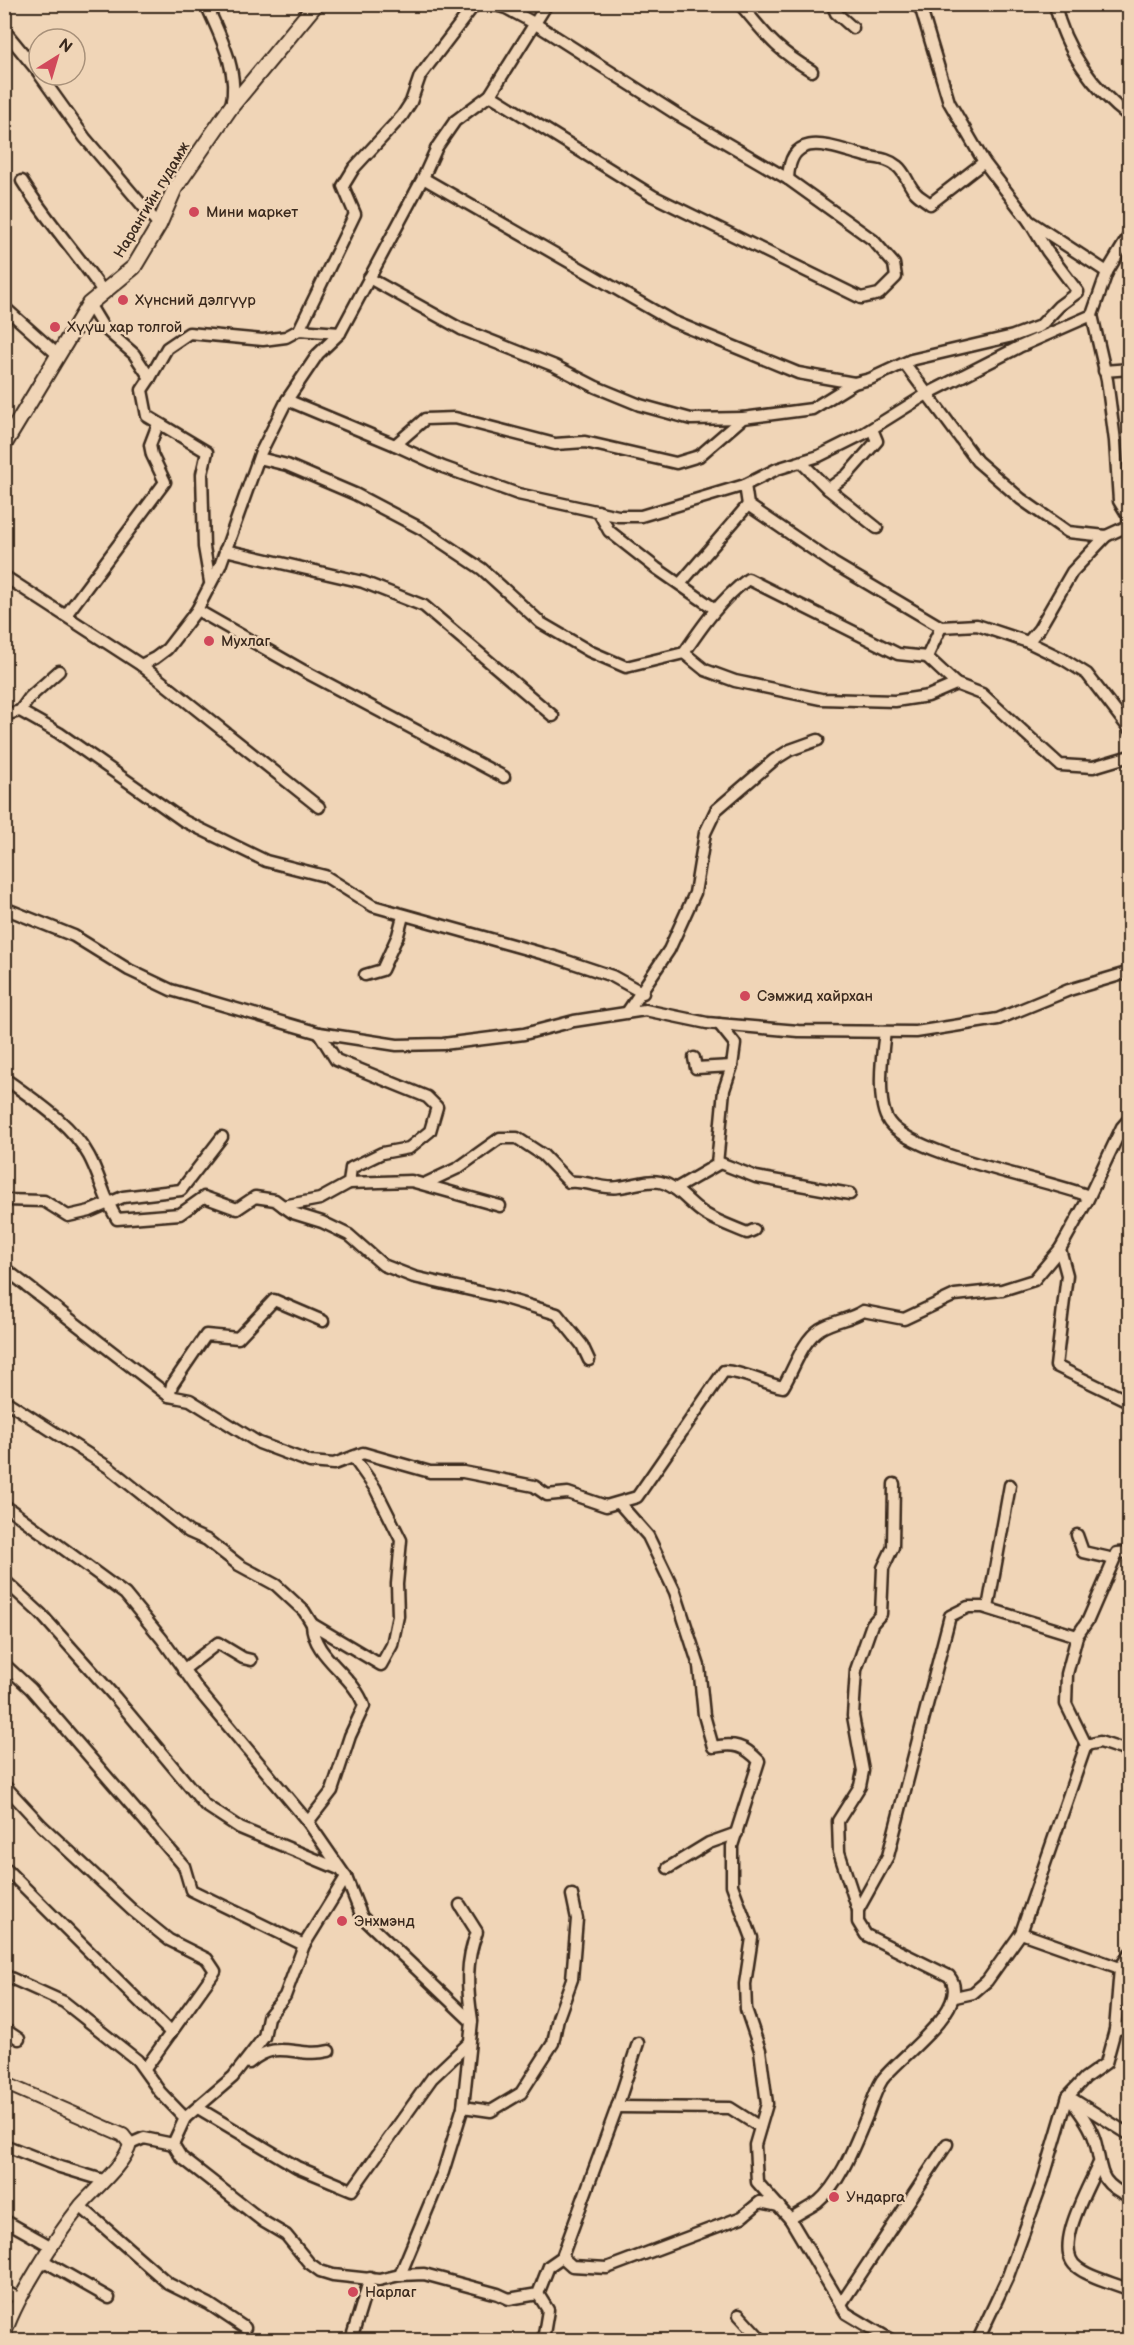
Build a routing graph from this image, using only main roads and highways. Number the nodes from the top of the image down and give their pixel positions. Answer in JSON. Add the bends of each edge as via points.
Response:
{"nodes":[{"id":1,"x":316,"y":4,"type":"edge"},
{"id":2,"x":4,"y":446,"type":"edge"}],
"edges":[{"from":1,"to":2,"type":"main road","name":"Нарангийн гудамж","via":[[231,107],[175,188],[134,267],[89,304]]}]}
